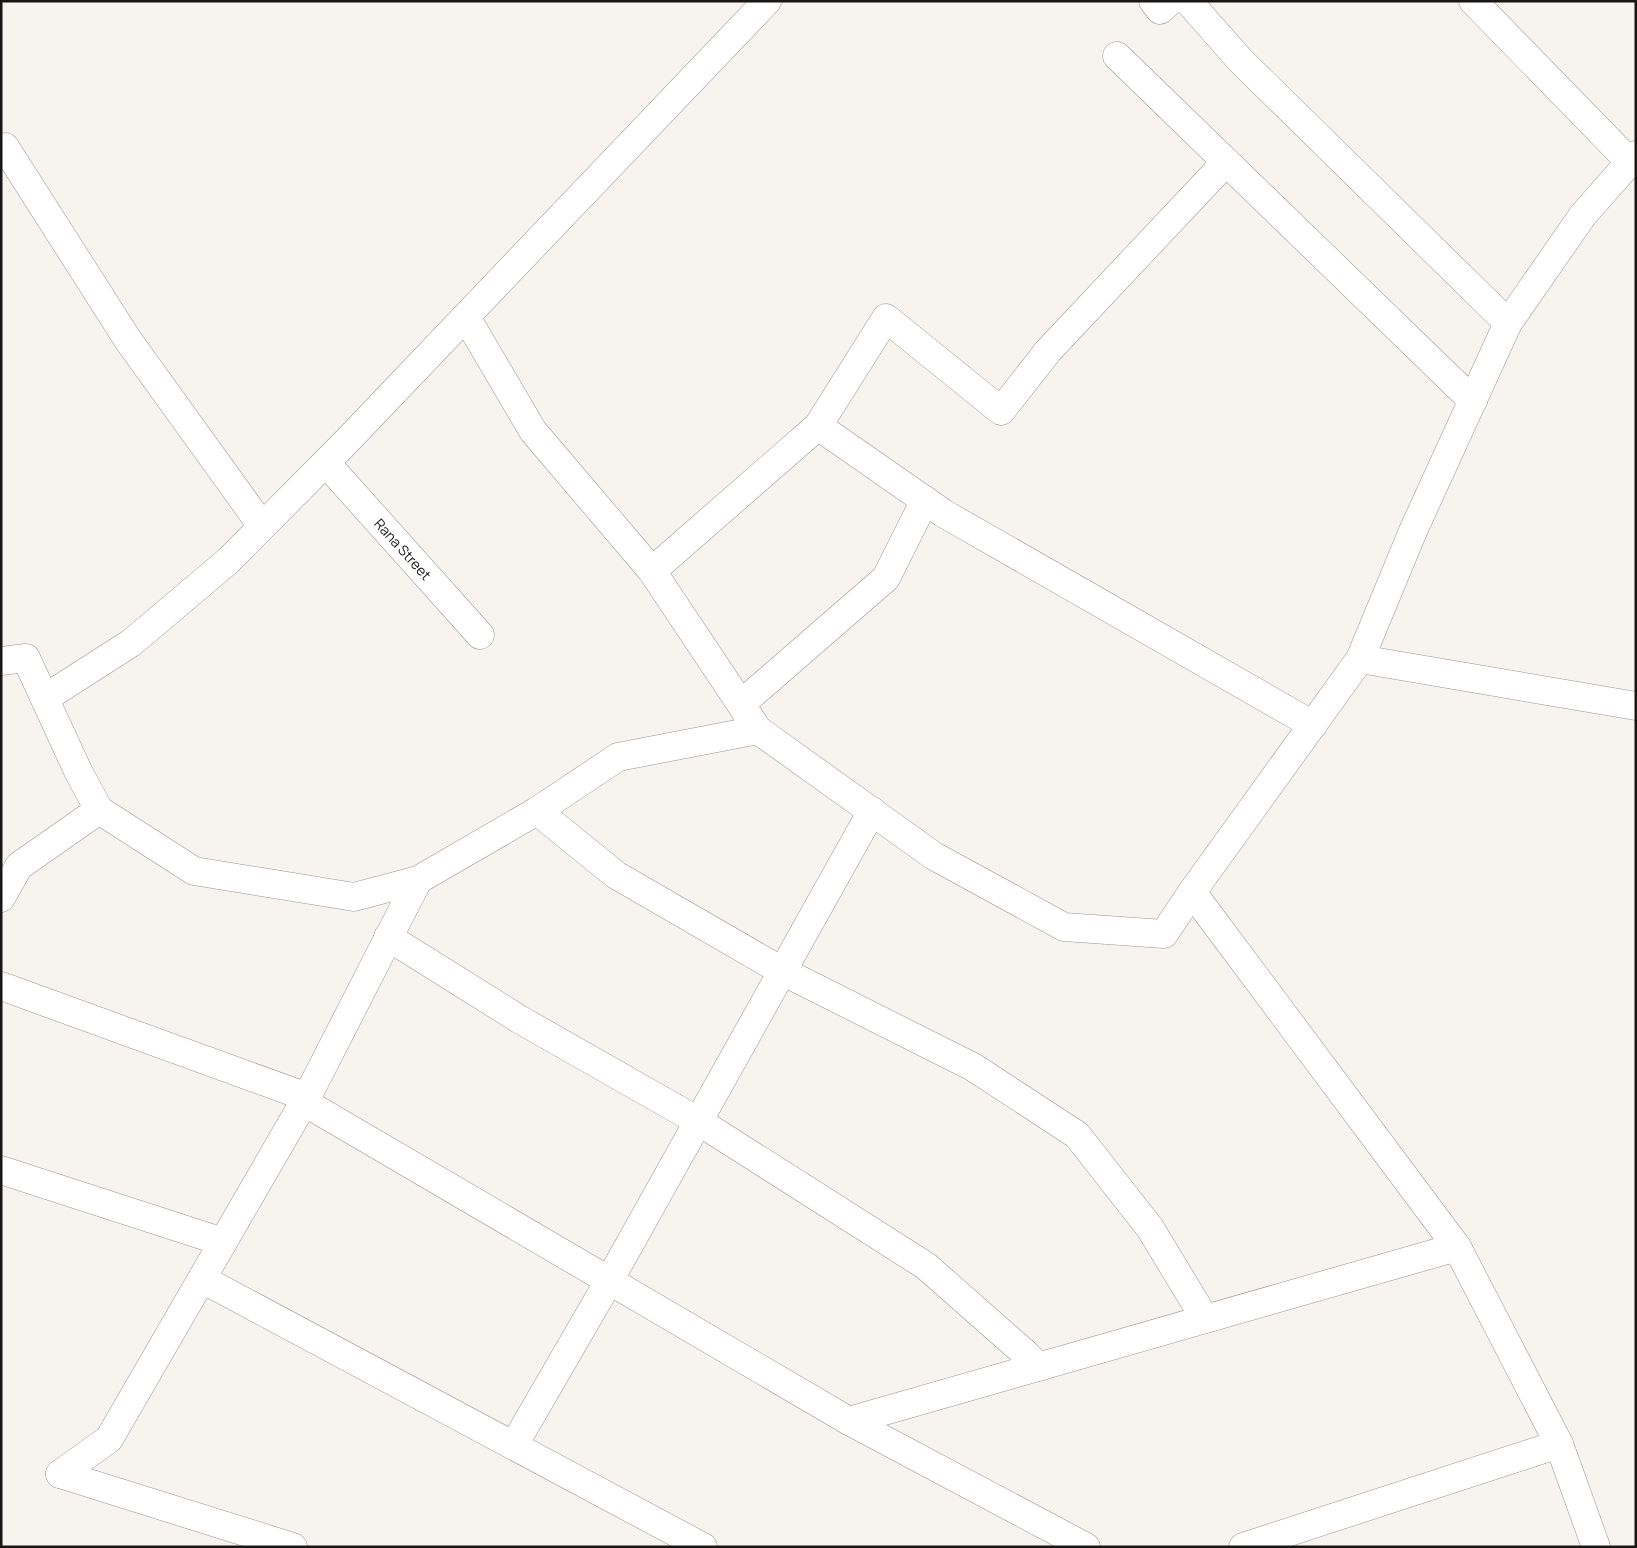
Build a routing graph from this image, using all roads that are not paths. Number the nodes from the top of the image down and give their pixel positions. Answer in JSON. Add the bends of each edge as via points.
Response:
{"nodes":[{"id":1,"x":767,"y":1,"type":"edge"},
{"id":2,"x":1153,"y":1,"type":"edge"},
{"id":3,"x":1170,"y":1,"type":"edge"},
{"id":4,"x":1188,"y":1,"type":"edge"},
{"id":5,"x":1474,"y":1,"type":"edge"},
{"id":6,"x":1117,"y":56,"type":"dead end"},
{"id":7,"x":5,"y":147,"type":"dead end"},
{"id":8,"x":1633,"y":158,"type":"edge"},
{"id":9,"x":1226,"y":162,"type":"junction"},
{"id":10,"x":466,"y":317,"type":"junction"},
{"id":11,"x":1508,"y":323,"type":"junction"},
{"id":12,"x":1472,"y":402,"type":"junction"},
{"id":13,"x":818,"y":426,"type":"junction"},
{"id":14,"x":326,"y":463,"type":"junction"},
{"id":15,"x":925,"y":500,"type":"junction"},
{"id":16,"x":262,"y":526,"type":"junction"},
{"id":17,"x":652,"y":570,"type":"junction"},
{"id":18,"x":480,"y":635,"type":"dead end"},
{"id":19,"x":1360,"y":659,"type":"junction"},
{"id":20,"x":1,"y":661,"type":"edge"},
{"id":21,"x":45,"y":698,"type":"junction"},
{"id":22,"x":741,"y":704,"type":"junction"},
{"id":23,"x":1636,"y":706,"type":"edge"},
{"id":24,"x":1313,"y":725,"type":"junction"},
{"id":25,"x":758,"y":730,"type":"junction"},
{"id":26,"x":99,"y":810,"type":"junction"},
{"id":27,"x":537,"y":811,"type":"junction"},
{"id":28,"x":872,"y":811,"type":"junction"},
{"id":29,"x":418,"y":880,"type":"junction"},
{"id":30,"x":1192,"y":892,"type":"junction"},
{"id":31,"x":1,"y":898,"type":"edge"},
{"id":32,"x":388,"y":937,"type":"junction"},
{"id":33,"x":782,"y":971,"type":"junction"},
{"id":34,"x":1,"y":986,"type":"edge"},
{"id":35,"x":305,"y":1100,"type":"junction"},
{"id":36,"x":698,"y":1121,"type":"junction"},
{"id":37,"x":1,"y":1170,"type":"edge"},
{"id":38,"x":223,"y":1242,"type":"junction"},
{"id":39,"x":1457,"y":1247,"type":"junction"},
{"id":40,"x":202,"y":1279,"type":"junction"},
{"id":41,"x":609,"y":1281,"type":"junction"},
{"id":42,"x":1205,"y":1319,"type":"junction"},
{"id":43,"x":1038,"y":1367,"type":"junction"},
{"id":44,"x":849,"y":1421,"type":"junction"},
{"id":45,"x":1559,"y":1444,"type":"junction"},
{"id":46,"x":514,"y":1445,"type":"junction"},
{"id":47,"x":293,"y":1547,"type":"edge"},
{"id":48,"x":703,"y":1547,"type":"edge"},
{"id":49,"x":1086,"y":1547,"type":"edge"},
{"id":50,"x":1243,"y":1547,"type":"edge"},
{"id":51,"x":1596,"y":1547,"type":"edge"}],
"edges":[{"from":1,"to":10,"type":"street"},
{"from":2,"to":3,"type":"street","via":[[1160,10]]},
{"from":4,"to":11,"type":"street","via":[[1240,61]]},
{"from":5,"to":8,"type":"street"},
{"from":6,"to":9,"type":"street"},
{"from":7,"to":16,"type":"street","via":[[128,340]]},
{"from":8,"to":11,"type":"street","via":[[1583,216]]},
{"from":9,"to":12,"type":"street"},
{"from":9,"to":13,"type":"street","via":[[1048,351],[1001,411],[886,318]]},
{"from":10,"to":14,"type":"street"},
{"from":10,"to":17,"type":"street","via":[[533,431]]},
{"from":11,"to":12,"type":"street"},
{"from":12,"to":19,"type":"street","via":[[1413,531]]},
{"from":13,"to":15,"type":"street"},
{"from":13,"to":17,"type":"street"},
{"from":14,"to":16,"type":"street"},
{"from":14,"to":18,"type":"street","name":"Rana Street"},
{"from":15,"to":22,"type":"street","via":[[886,578]]},
{"from":15,"to":24,"type":"street","via":[[942,513]]},
{"from":16,"to":21,"type":"street","via":[[228,561],[131,643]]},
{"from":17,"to":22,"type":"street"},
{"from":19,"to":23,"type":"street"},
{"from":19,"to":24,"type":"street"},
{"from":20,"to":21,"type":"street","via":[[26,658]]},
{"from":21,"to":26,"type":"street"},
{"from":22,"to":25,"type":"street"},
{"from":24,"to":30,"type":"street"},
{"from":25,"to":27,"type":"street","via":[[618,757]]},
{"from":25,"to":28,"type":"street"},
{"from":26,"to":29,"type":"street","via":[[194,871],[354,897]]},
{"from":26,"to":31,"type":"street","via":[[19,866]]},
{"from":27,"to":29,"type":"street"},
{"from":27,"to":33,"type":"street","via":[[616,875]]},
{"from":28,"to":30,"type":"street","via":[[934,856],[1064,927],[1164,934]]},
{"from":28,"to":33,"type":"street"},
{"from":29,"to":32,"type":"street"},
{"from":30,"to":39,"type":"street"},
{"from":32,"to":35,"type":"street"},
{"from":32,"to":36,"type":"street","via":[[519,1019]]},
{"from":33,"to":36,"type":"street"},
{"from":33,"to":42,"type":"street","via":[[973,1067],[1077,1135],[1150,1228]]},
{"from":34,"to":35,"type":"street"},
{"from":35,"to":38,"type":"street"},
{"from":35,"to":41,"type":"street"},
{"from":36,"to":41,"type":"street"},
{"from":36,"to":43,"type":"street","via":[[926,1266]]},
{"from":37,"to":38,"type":"street"},
{"from":38,"to":40,"type":"street"},
{"from":39,"to":42,"type":"street"},
{"from":39,"to":45,"type":"street"},
{"from":40,"to":46,"type":"street"},
{"from":40,"to":47,"type":"street","via":[[109,1439],[60,1474]]},
{"from":41,"to":44,"type":"street"},
{"from":41,"to":46,"type":"street"},
{"from":42,"to":43,"type":"street"},
{"from":43,"to":44,"type":"street"},
{"from":44,"to":49,"type":"street"},
{"from":45,"to":50,"type":"street"},
{"from":45,"to":51,"type":"street"},
{"from":46,"to":48,"type":"street"}]}
